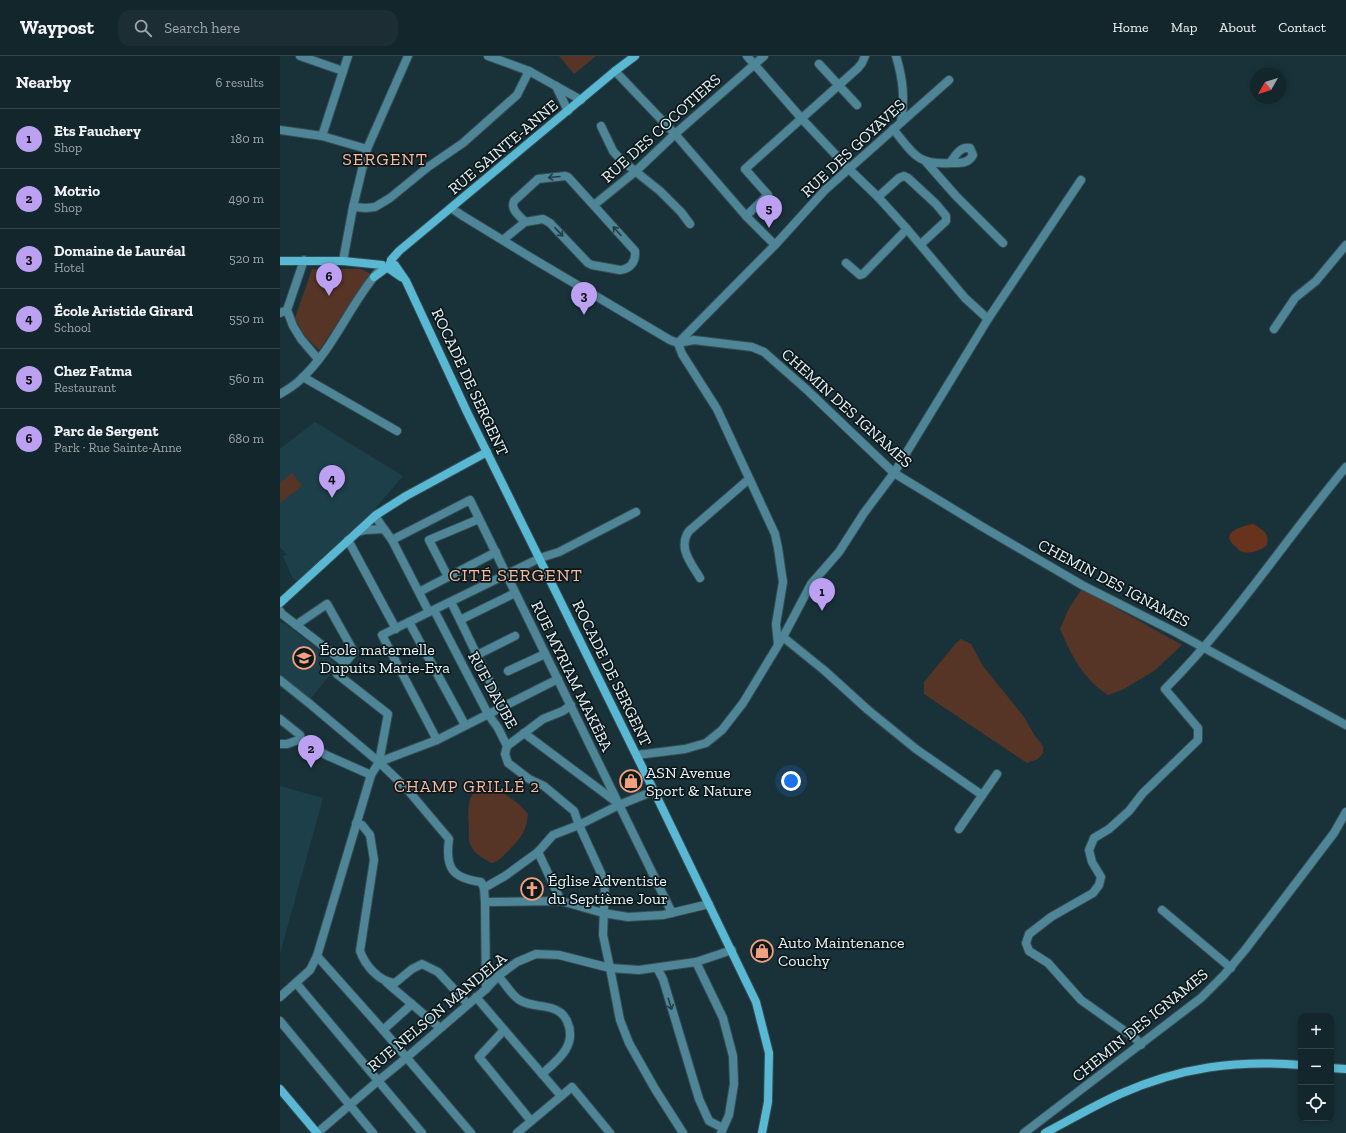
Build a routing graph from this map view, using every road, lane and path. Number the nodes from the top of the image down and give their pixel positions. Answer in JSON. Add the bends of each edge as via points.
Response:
{"nodes":[{"id":1,"x":300,"y":56,"type":"edge"},
{"id":2,"x":348,"y":56,"type":"edge"},
{"id":3,"x":408,"y":56,"type":"edge"},
{"id":4,"x":488,"y":56,"type":"edge"},
{"id":5,"x":635,"y":56,"type":"edge"},
{"id":6,"x":747,"y":56,"type":"edge"},
{"id":7,"x":764,"y":56,"type":"edge"},
{"id":8,"x":865,"y":56,"type":"edge"},
{"id":9,"x":896,"y":56,"type":"edge"},
{"id":10,"x":755,"y":64,"type":"junction"},
{"id":11,"x":819,"y":64,"type":"dead end"},
{"id":12,"x":343,"y":70,"type":"junction"},
{"id":13,"x":529,"y":71,"type":"junction"},
{"id":14,"x":615,"y":71,"type":"junction"},
{"id":15,"x":948,"y":80,"type":"dead end"},
{"id":16,"x":838,"y":85,"type":"junction"},
{"id":17,"x":556,"y":86,"type":"junction"},
{"id":18,"x":581,"y":100,"type":"junction"},
{"id":19,"x":857,"y":105,"type":"dead end"},
{"id":20,"x":568,"y":111,"type":"junction"},
{"id":21,"x":802,"y":119,"type":"junction"},
{"id":22,"x":901,"y":122,"type":"junction"},
{"id":23,"x":601,"y":126,"type":"dead end"},
{"id":24,"x":893,"y":129,"type":"junction"},
{"id":25,"x":280,"y":130,"type":"edge"},
{"id":26,"x":675,"y":134,"type":"junction"},
{"id":27,"x":322,"y":136,"type":"junction"},
{"id":28,"x":367,"y":149,"type":"junction"},
{"id":29,"x":926,"y":162,"type":"junction"},
{"id":30,"x":950,"y":163,"type":"dead end"},
{"id":31,"x":849,"y":169,"type":"junction"},
{"id":32,"x":636,"y":171,"type":"junction"},
{"id":33,"x":1081,"y":180,"type":"dead end"},
{"id":34,"x":878,"y":197,"type":"junction"},
{"id":35,"x":594,"y":205,"type":"junction"},
{"id":36,"x":353,"y":207,"type":"junction"},
{"id":37,"x":452,"y":208,"type":"junction"},
{"id":38,"x":746,"y":216,"type":"junction"},
{"id":39,"x":525,"y":222,"type":"junction"},
{"id":40,"x":690,"y":224,"type":"dead end"},
{"id":41,"x":907,"y":229,"type":"junction"},
{"id":42,"x":503,"y":240,"type":"junction"},
{"id":43,"x":921,"y":244,"type":"junction"},
{"id":44,"x":1003,"y":244,"type":"dead end"},
{"id":45,"x":775,"y":245,"type":"junction"},
{"id":46,"x":1346,"y":245,"type":"edge"},
{"id":47,"x":304,"y":260,"type":"junction"},
{"id":48,"x":280,"y":261,"type":"edge"},
{"id":49,"x":342,"y":261,"type":"junction"},
{"id":50,"x":846,"y":263,"type":"dead end"},
{"id":51,"x":386,"y":264,"type":"junction"},
{"id":52,"x":284,"y":311,"type":"edge"},
{"id":53,"x":988,"y":319,"type":"junction"},
{"id":54,"x":1274,"y":329,"type":"dead end"},
{"id":55,"x":678,"y":343,"type":"junction"},
{"id":56,"x":318,"y":359,"type":"junction"},
{"id":57,"x":304,"y":377,"type":"junction"},
{"id":58,"x":280,"y":394,"type":"edge"},
{"id":59,"x":397,"y":431,"type":"dead end"},
{"id":60,"x":487,"y":452,"type":"junction"},
{"id":61,"x":1346,"y":467,"type":"edge"},
{"id":62,"x":894,"y":473,"type":"junction"},
{"id":63,"x":749,"y":479,"type":"junction"},
{"id":64,"x":636,"y":512,"type":"dead end"},
{"id":65,"x":375,"y":516,"type":"junction"},
{"id":66,"x":480,"y":519,"type":"junction"},
{"id":67,"x":384,"y":529,"type":"junction"},
{"id":68,"x":358,"y":532,"type":"junction"},
{"id":69,"x":348,"y":540,"type":"junction"},
{"id":70,"x":392,"y":540,"type":"junction"},
{"id":71,"x":496,"y":552,"type":"junction"},
{"id":72,"x":540,"y":558,"type":"junction"},
{"id":73,"x":507,"y":575,"type":"junction"},
{"id":74,"x":448,"y":577,"type":"junction"},
{"id":75,"x":700,"y":578,"type":"dead end"},
{"id":76,"x":419,"y":592,"type":"junction"},
{"id":77,"x":515,"y":593,"type":"junction"},
{"id":78,"x":451,"y":602,"type":"junction"},
{"id":79,"x":280,"y":603,"type":"edge"},
{"id":80,"x":280,"y":610,"type":"edge"},
{"id":81,"x":432,"y":611,"type":"junction"},
{"id":82,"x":460,"y":620,"type":"junction"},
{"id":83,"x":409,"y":622,"type":"junction"},
{"id":84,"x":296,"y":625,"type":"junction"},
{"id":85,"x":396,"y":629,"type":"junction"},
{"id":86,"x":515,"y":636,"type":"dead end"},
{"id":87,"x":783,"y":637,"type":"junction"},
{"id":88,"x":778,"y":644,"type":"junction"},
{"id":89,"x":1204,"y":648,"type":"junction"},
{"id":90,"x":545,"y":654,"type":"junction"},
{"id":91,"x":477,"y":655,"type":"junction"},
{"id":92,"x":345,"y":664,"type":"junction"},
{"id":93,"x":508,"y":671,"type":"dead end"},
{"id":94,"x":558,"y":679,"type":"junction"},
{"id":95,"x":280,"y":680,"type":"edge"},
{"id":96,"x":570,"y":705,"type":"junction"},
{"id":97,"x":502,"y":707,"type":"junction"},
{"id":98,"x":488,"y":714,"type":"junction"},
{"id":99,"x":280,"y":719,"type":"edge"},
{"id":100,"x":465,"y":725,"type":"junction"},
{"id":101,"x":1346,"y":725,"type":"edge"},
{"id":102,"x":524,"y":733,"type":"junction"},
{"id":103,"x":301,"y":739,"type":"junction"},
{"id":104,"x":437,"y":740,"type":"junction"},
{"id":105,"x":280,"y":744,"type":"edge"},
{"id":106,"x":508,"y":746,"type":"junction"},
{"id":107,"x":637,"y":755,"type":"junction"},
{"id":108,"x":379,"y":762,"type":"junction"},
{"id":109,"x":997,"y":774,"type":"dead end"},
{"id":110,"x":371,"y":775,"type":"junction"},
{"id":111,"x":654,"y":791,"type":"junction"},
{"id":112,"x":982,"y":795,"type":"junction"},
{"id":113,"x":619,"y":805,"type":"junction"},
{"id":114,"x":1346,"y":812,"type":"edge"},
{"id":115,"x":356,"y":824,"type":"junction"},
{"id":116,"x":579,"y":825,"type":"junction"},
{"id":117,"x":959,"y":829,"type":"dead end"},
{"id":118,"x":538,"y":852,"type":"junction"},
{"id":119,"x":484,"y":888,"type":"junction"},
{"id":120,"x":485,"y":902,"type":"junction"},
{"id":121,"x":561,"y":902,"type":"junction"},
{"id":122,"x":710,"y":904,"type":"junction"},
{"id":123,"x":1162,"y":910,"type":"dead end"},
{"id":124,"x":603,"y":913,"type":"junction"},
{"id":125,"x":672,"y":913,"type":"junction"},
{"id":126,"x":732,"y":950,"type":"junction"},
{"id":127,"x":317,"y":956,"type":"junction"},
{"id":128,"x":696,"y":962,"type":"junction"},
{"id":129,"x":610,"y":968,"type":"junction"},
{"id":130,"x":656,"y":968,"type":"junction"},
{"id":131,"x":1231,"y":968,"type":"junction"},
{"id":132,"x":498,"y":976,"type":"junction"},
{"id":133,"x":296,"y":983,"type":"junction"},
{"id":134,"x":387,"y":983,"type":"junction"},
{"id":135,"x":486,"y":988,"type":"junction"},
{"id":136,"x":280,"y":997,"type":"edge"},
{"id":137,"x":476,"y":997,"type":"junction"},
{"id":138,"x":412,"y":1004,"type":"junction"},
{"id":139,"x":468,"y":1004,"type":"junction"},
{"id":140,"x":280,"y":1021,"type":"edge"},
{"id":141,"x":440,"y":1028,"type":"junction"},
{"id":142,"x":383,"y":1030,"type":"junction"},
{"id":143,"x":504,"y":1030,"type":"junction"},
{"id":144,"x":1141,"y":1045,"type":"junction"},
{"id":145,"x":406,"y":1058,"type":"junction"},
{"id":146,"x":1298,"y":1065,"type":"edge"},
{"id":147,"x":1334,"y":1068,"type":"edge"},
{"id":148,"x":1346,"y":1070,"type":"edge"},
{"id":149,"x":542,"y":1074,"type":"junction"},
{"id":150,"x":378,"y":1080,"type":"junction"},
{"id":151,"x":280,"y":1089,"type":"edge"},
{"id":152,"x":561,"y":1096,"type":"junction"},
{"id":153,"x":350,"y":1105,"type":"junction"},
{"id":154,"x":532,"y":1121,"type":"junction"},
{"id":155,"x":722,"y":1131,"type":"edge"},
{"id":156,"x":607,"y":1132,"type":"edge"},
{"id":157,"x":317,"y":1133,"type":"edge"},
{"id":158,"x":373,"y":1133,"type":"edge"},
{"id":159,"x":422,"y":1133,"type":"edge"},
{"id":160,"x":471,"y":1133,"type":"edge"},
{"id":161,"x":517,"y":1133,"type":"edge"},
{"id":162,"x":683,"y":1133,"type":"edge"},
{"id":163,"x":762,"y":1133,"type":"edge"},
{"id":164,"x":1024,"y":1133,"type":"edge"},
{"id":165,"x":1045,"y":1133,"type":"edge"}],
"edges":[{"from":1,"to":12,"type":"street"},
{"from":2,"to":12,"type":"street"},
{"from":3,"to":28,"type":"street"},
{"from":4,"to":13,"type":"street"},
{"from":5,"to":14,"type":"main road","name":"RUE SAINTE-ANNE"},
{"from":6,"to":10,"type":"street"},
{"from":7,"to":10,"type":"street","name":"RUE DES COCOTIERS"},
{"from":8,"to":16,"type":"street","via":[[858,68]]},
{"from":9,"to":22,"type":"street","via":[[902,75],[904,104]]},
{"from":10,"to":21,"type":"street"},
{"from":10,"to":26,"type":"street","name":"RUE DES COCOTIERS"},
{"from":11,"to":16,"type":"street"},
{"from":12,"to":27,"type":"street"},
{"from":13,"to":17,"type":"street"},
{"from":13,"to":36,"type":"street","via":[[517,95],[464,143],[375,207]]},
{"from":14,"to":18,"type":"main road","name":"RUE SAINTE-ANNE"},
{"from":14,"to":26,"type":"street"},
{"from":15,"to":22,"type":"street","name":"RUE DES GOYAVES"},
{"from":16,"to":19,"type":"street"},
{"from":16,"to":21,"type":"street"},
{"from":17,"to":18,"type":"street"},
{"from":17,"to":20,"type":"street"},
{"from":18,"to":20,"type":"main road","name":"RUE SAINTE-ANNE"},
{"from":20,"to":37,"type":"main road","name":"RUE SAINTE-ANNE"},
{"from":21,"to":31,"type":"street"},
{"from":21,"to":38,"type":"street","via":[[745,169],[768,195]]},
{"from":22,"to":24,"type":"street","name":"RUE DES GOYAVES"},
{"from":23,"to":32,"type":"street","via":[[613,152]]},
{"from":24,"to":29,"type":"street","via":[[914,153]]},
{"from":24,"to":31,"type":"street","name":"RUE DES GOYAVES"},
{"from":25,"to":27,"type":"street"},
{"from":26,"to":32,"type":"street","name":"RUE DES COCOTIERS"},
{"from":26,"to":38,"type":"street"},
{"from":27,"to":28,"type":"street"},
{"from":28,"to":36,"type":"street"},
{"from":29,"to":30,"type":"street"},
{"from":29,"to":44,"type":"street"},
{"from":31,"to":34,"type":"street"},
{"from":31,"to":45,"type":"street","name":"RUE DES GOYAVES","via":[[825,190]]},
{"from":32,"to":35,"type":"street","name":"RUE DES COCOTIERS"},
{"from":32,"to":40,"type":"street","via":[[673,203]]},
{"from":33,"to":53,"type":"street"},
{"from":34,"to":41,"type":"street"},
{"from":34,"to":43,"type":"street","via":[[904,176],[936,204],[946,216],[946,221]]},
{"from":35,"to":39,"type":"street","one_way":true,"via":[[568,177],[542,178],[534,181],[513,203],[513,209]]},
{"from":39,"to":35,"type":"street","one_way":true,"via":[[547,220],[588,263],[625,270],[634,262],[635,251]]},
{"from":36,"to":49,"type":"street"},
{"from":37,"to":42,"type":"street"},
{"from":37,"to":51,"type":"main road","name":"RUE SAINTE-ANNE"},
{"from":38,"to":45,"type":"street"},
{"from":39,"to":42,"type":"street"},
{"from":41,"to":43,"type":"street"},
{"from":41,"to":50,"type":"street","via":[[861,275]]},
{"from":42,"to":55,"type":"street"},
{"from":43,"to":53,"type":"street","via":[[965,298]]},
{"from":45,"to":55,"type":"street","name":"RUE DES GOYAVES"},
{"from":46,"to":54,"type":"street","via":[[1316,281],[1295,298]]},
{"from":47,"to":48,"type":"main road"},
{"from":47,"to":49,"type":"main road"},
{"from":47,"to":52,"type":"street"},
{"from":49,"to":51,"type":"main road"},
{"from":51,"to":56,"type":"street","via":[[374,277]]},
{"from":51,"to":60,"type":"main road","name":"ROCADE DE SERGENT","via":[[406,281]]},
{"from":52,"to":56,"type":"street","via":[[301,339]]},
{"from":53,"to":62,"type":"street"},
{"from":55,"to":62,"type":"street","name":"CHEMIN DES IGNAMES","via":[[694,340],[752,347],[764,352]]},
{"from":55,"to":63,"type":"street","via":[[682,354],[717,410]]},
{"from":56,"to":57,"type":"street"},
{"from":57,"to":58,"type":"street"},
{"from":57,"to":59,"type":"street"},
{"from":60,"to":65,"type":"main road"},
{"from":60,"to":72,"type":"main road","name":"ROCADE DE SERGENT"},
{"from":61,"to":89,"type":"street"},
{"from":62,"to":87,"type":"street","via":[[839,552],[811,584]]},
{"from":62,"to":89,"type":"street","name":"CHEMIN DES IGNAMES","via":[[1082,585]]},
{"from":63,"to":75,"type":"street","via":[[685,537],[686,555]]},
{"from":63,"to":88,"type":"street","via":[[775,534],[778,548],[782,582],[776,624]]},
{"from":64,"to":72,"type":"street","via":[[559,552]]},
{"from":65,"to":67,"type":"street"},
{"from":65,"to":68,"type":"main road"},
{"from":66,"to":70,"type":"street","name":"RUE MYRIAM MAKÉBA","via":[[470,500]]},
{"from":66,"to":71,"type":"street","name":"RUE MYRIAM MAKÉBA"},
{"from":66,"to":74,"type":"street","via":[[429,540]]},
{"from":67,"to":68,"type":"street"},
{"from":67,"to":70,"type":"street"},
{"from":68,"to":69,"type":"main road"},
{"from":69,"to":79,"type":"main road"},
{"from":69,"to":85,"type":"street"},
{"from":70,"to":76,"type":"street","name":"RUE DAUBE"},
{"from":71,"to":73,"type":"street","name":"RUE MYRIAM MAKÉBA"},
{"from":71,"to":74,"type":"street"},
{"from":72,"to":73,"type":"street"},
{"from":72,"to":107,"type":"main road","name":"ROCADE DE SERGENT"},
{"from":73,"to":77,"type":"street","name":"RUE MYRIAM MAKÉBA"},
{"from":73,"to":78,"type":"street"},
{"from":74,"to":76,"type":"street"},
{"from":76,"to":81,"type":"street","name":"RUE DAUBE"},
{"from":77,"to":82,"type":"street"},
{"from":77,"to":90,"type":"street","name":"RUE MYRIAM MAKÉBA"},
{"from":78,"to":81,"type":"street"},
{"from":78,"to":82,"type":"street"},
{"from":80,"to":84,"type":"street"},
{"from":81,"to":83,"type":"street"},
{"from":81,"to":98,"type":"street","name":"RUE DAUBE"},
{"from":82,"to":91,"type":"street"},
{"from":83,"to":85,"type":"street"},
{"from":83,"to":100,"type":"street"},
{"from":84,"to":92,"type":"street"},
{"from":84,"to":92,"type":"street","via":[[327,604],[354,652]]},
{"from":85,"to":104,"type":"street","via":[[382,635]]},
{"from":86,"to":91,"type":"street"},
{"from":87,"to":88,"type":"street"},
{"from":87,"to":112,"type":"street","via":[[916,749]]},
{"from":88,"to":107,"type":"street","via":[[743,703],[722,730],[706,743],[685,749]]},
{"from":89,"to":101,"type":"street","name":"CHEMIN DES IGNAMES"},
{"from":89,"to":144,"type":"street","via":[[1165,689],[1198,728],[1198,740],[1143,793],[1129,811],[1109,829],[1094,838],[1089,850],[1100,877],[1093,893],[1028,934],[1026,942],[1029,951],[1048,963],[1081,1000]]},
{"from":90,"to":93,"type":"street"},
{"from":90,"to":94,"type":"street","name":"RUE MYRIAM MAKÉBA"},
{"from":91,"to":97,"type":"street"},
{"from":92,"to":108,"type":"street","via":[[337,674],[388,714]]},
{"from":94,"to":96,"type":"street","name":"RUE MYRIAM MAKÉBA"},
{"from":94,"to":97,"type":"street"},
{"from":95,"to":108,"type":"street"},
{"from":96,"to":102,"type":"street","via":[[563,711],[543,719]]},
{"from":96,"to":113,"type":"street","name":"RUE MYRIAM MAKÉBA"},
{"from":97,"to":98,"type":"street"},
{"from":98,"to":100,"type":"street"},
{"from":98,"to":106,"type":"street","name":"RUE DAUBE"},
{"from":99,"to":103,"type":"street","via":[[300,735]]},
{"from":100,"to":104,"type":"street"},
{"from":102,"to":106,"type":"street"},
{"from":102,"to":113,"type":"street"},
{"from":103,"to":105,"type":"street"},
{"from":103,"to":110,"type":"street","via":[[326,755]]},
{"from":104,"to":108,"type":"street"},
{"from":106,"to":116,"type":"street","name":"RUE DAUBE","via":[[505,754],[508,763],[529,779],[544,786],[574,811]]},
{"from":107,"to":111,"type":"main road","name":"ROCADE DE SERGENT"},
{"from":108,"to":110,"type":"street"},
{"from":108,"to":119,"type":"street","via":[[406,788],[449,839],[449,865],[459,876],[481,882]]},
{"from":109,"to":112,"type":"street"},
{"from":110,"to":115,"type":"street"},
{"from":111,"to":113,"type":"street"},
{"from":111,"to":122,"type":"main road","name":"ROCADE DE SERGENT"},
{"from":112,"to":117,"type":"street"},
{"from":113,"to":116,"type":"street"},
{"from":113,"to":125,"type":"street","name":"RUE MYRIAM MAKÉBA"},
{"from":114,"to":131,"type":"street","name":"CHEMIN DES IGNAMES","via":[[1334,833]]},
{"from":115,"to":127,"type":"street"},
{"from":115,"to":134,"type":"street","via":[[362,825],[370,835],[374,860],[360,951],[364,961]]},
{"from":116,"to":118,"type":"street","via":[[554,835]]},
{"from":116,"to":124,"type":"street","via":[[605,882]]},
{"from":118,"to":119,"type":"street"},
{"from":118,"to":121,"type":"street"},
{"from":119,"to":120,"type":"street"},
{"from":120,"to":121,"type":"street"},
{"from":120,"to":135,"type":"street"},
{"from":121,"to":124,"type":"street"},
{"from":122,"to":125,"type":"street"},
{"from":122,"to":126,"type":"main road","name":"ROCADE DE SERGENT"},
{"from":123,"to":131,"type":"street"},
{"from":124,"to":125,"type":"street","via":[[628,917]]},
{"from":124,"to":129,"type":"street","via":[[602,935]]},
{"from":126,"to":128,"type":"street","name":"RUE NELSON MANDELA"},
{"from":126,"to":163,"type":"main road","name":"ROCADE DE SERGENT","via":[[756,1002],[769,1053],[768,1102]]},
{"from":127,"to":133,"type":"street","via":[[310,970]]},
{"from":127,"to":142,"type":"street"},
{"from":128,"to":130,"type":"street","name":"RUE NELSON MANDELA"},
{"from":128,"to":155,"type":"street","via":[[723,1018],[733,1056],[734,1084],[729,1115]]},
{"from":129,"to":130,"type":"street","name":"RUE NELSON MANDELA"},
{"from":129,"to":132,"type":"street","name":"RUE NELSON MANDELA","via":[[560,955],[536,954],[517,962]]},
{"from":129,"to":162,"type":"street","via":[[620,1020],[628,1043]]},
{"from":130,"to":155,"type":"street","one_way":true,"via":[[663,979],[699,1099],[709,1121]]},
{"from":131,"to":144,"type":"street","name":"CHEMIN DES IGNAMES","via":[[1201,998]]},
{"from":132,"to":135,"type":"street","name":"RUE NELSON MANDELA"},
{"from":132,"to":149,"type":"street","via":[[519,1000],[552,1008],[564,1015],[569,1026],[570,1043],[560,1058]]},
{"from":133,"to":136,"type":"street"},
{"from":133,"to":150,"type":"street"},
{"from":134,"to":138,"type":"street"},
{"from":134,"to":139,"type":"street","via":[[395,983],[422,964],[438,972]]},
{"from":135,"to":137,"type":"street","name":"RUE NELSON MANDELA"},
{"from":137,"to":139,"type":"street","name":"RUE NELSON MANDELA"},
{"from":137,"to":143,"type":"street"},
{"from":138,"to":141,"type":"street"},
{"from":138,"to":142,"type":"street"},
{"from":139,"to":141,"type":"street","name":"RUE NELSON MANDELA"},
{"from":140,"to":153,"type":"street"},
{"from":141,"to":145,"type":"street","name":"RUE NELSON MANDELA"},
{"from":142,"to":145,"type":"street"},
{"from":143,"to":149,"type":"street"},
{"from":143,"to":154,"type":"street","via":[[479,1057]]},
{"from":144,"to":164,"type":"street","name":"CHEMIN DES IGNAMES"},
{"from":145,"to":150,"type":"street","name":"RUE NELSON MANDELA"},
{"from":145,"to":160,"type":"street"},
{"from":146,"to":165,"type":"main road","via":[[1253,1063],[1185,1071],[1153,1080],[1120,1094]]},
{"from":147,"to":148,"type":"main road"},
{"from":149,"to":152,"type":"street"},
{"from":150,"to":153,"type":"street","name":"RUE NELSON MANDELA"},
{"from":150,"to":159,"type":"street"},
{"from":151,"to":157,"type":"main road"},
{"from":152,"to":154,"type":"street"},
{"from":152,"to":156,"type":"street","via":[[572,1087]]},
{"from":153,"to":157,"type":"street","name":"RUE NELSON MANDELA"},
{"from":153,"to":158,"type":"street"},
{"from":154,"to":161,"type":"street"}]}
